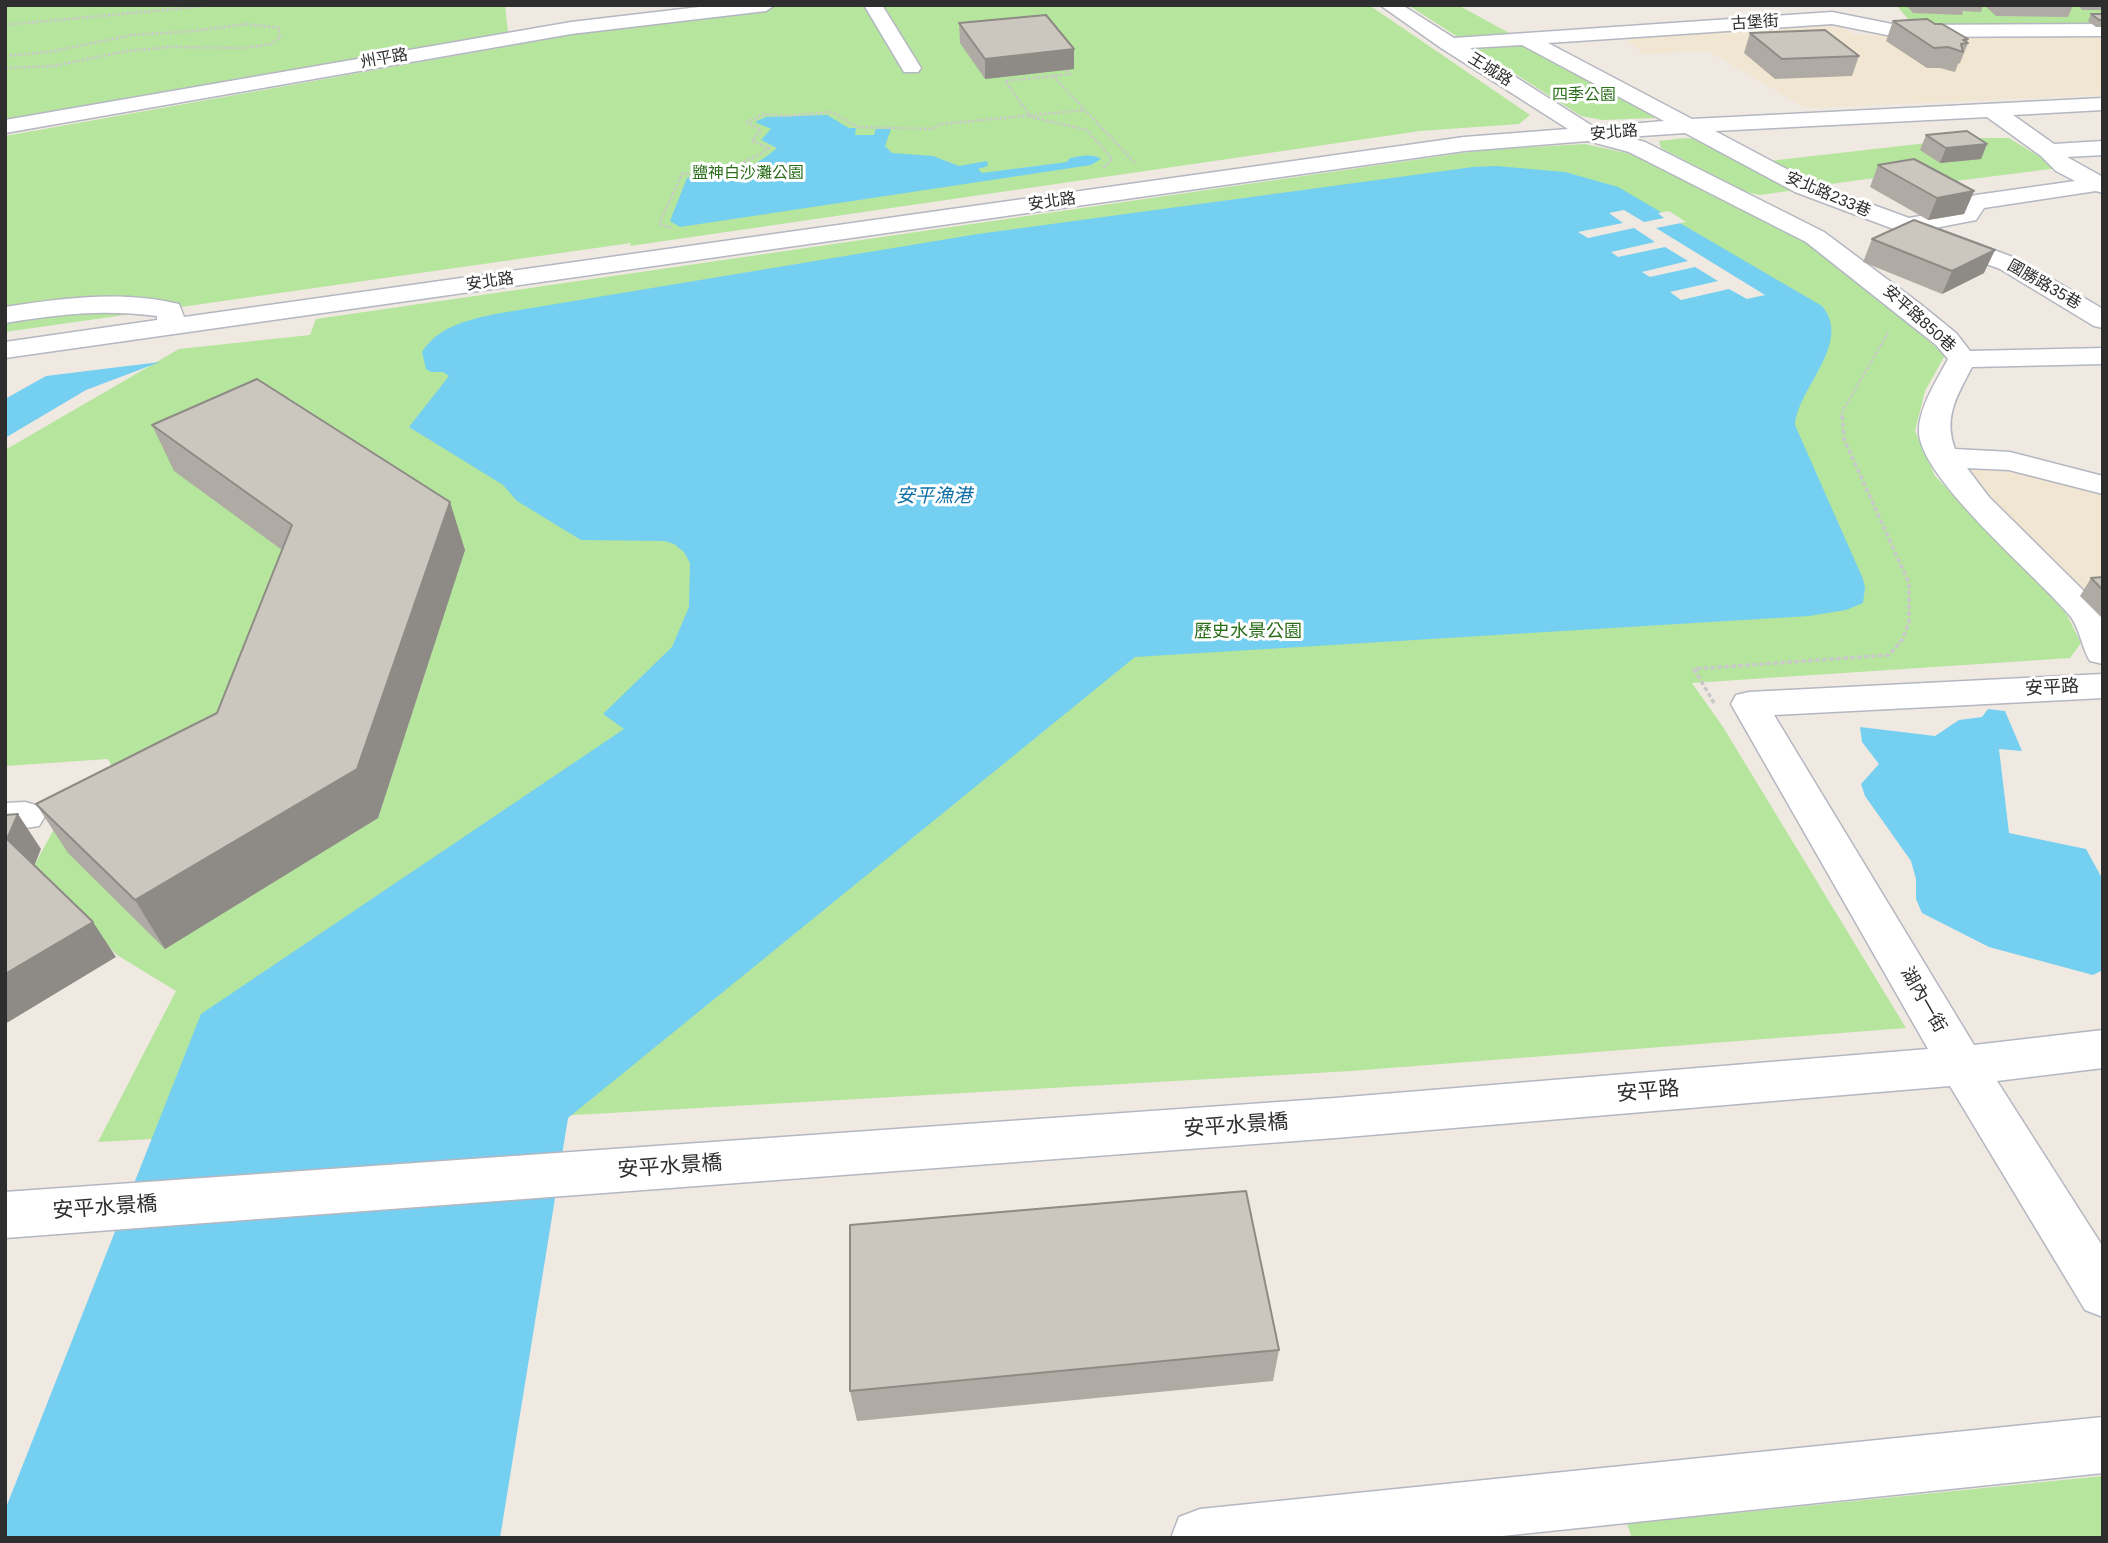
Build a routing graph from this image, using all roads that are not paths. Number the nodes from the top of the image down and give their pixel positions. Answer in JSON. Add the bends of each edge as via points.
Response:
{"nodes":[{"id":1,"x":766,"y":5,"type":"edge"},
{"id":2,"x":873,"y":5,"type":"edge"},
{"id":3,"x":1812,"y":5,"type":"edge"},
{"id":4,"x":1876,"y":5,"type":"edge"},
{"id":5,"x":1390,"y":6,"type":"edge"},
{"id":6,"x":1368,"y":9,"type":"dead end"},
{"id":7,"x":1832,"y":18,"type":"junction"},
{"id":8,"x":2103,"y":30,"type":"edge"},
{"id":9,"x":1896,"y":31,"type":"junction"},
{"id":10,"x":1522,"y":37,"type":"junction"},
{"id":11,"x":1448,"y":44,"type":"junction"},
{"id":12,"x":911,"y":68,"type":"dead end"},
{"id":13,"x":2103,"y":104,"type":"edge"},
{"id":14,"x":1992,"y":110,"type":"junction"},
{"id":15,"x":1688,"y":126,"type":"junction"},
{"id":16,"x":5,"y":127,"type":"edge"},
{"id":17,"x":1592,"y":135,"type":"junction"},
{"id":18,"x":2103,"y":148,"type":"edge"},
{"id":19,"x":2049,"y":151,"type":"junction"},
{"id":20,"x":2072,"y":170,"type":"junction"},
{"id":21,"x":1866,"y":184,"type":"dead end"},
{"id":22,"x":1962,"y":185,"type":"edge"},
{"id":23,"x":2101,"y":185,"type":"edge"},
{"id":24,"x":1824,"y":195,"type":"junction"},
{"id":25,"x":2008,"y":216,"type":"dead end"},
{"id":26,"x":1904,"y":226,"type":"junction"},
{"id":27,"x":1936,"y":237,"type":"junction"},
{"id":28,"x":1854,"y":244,"type":"junction"},
{"id":29,"x":5,"y":315,"type":"edge"},
{"id":30,"x":2103,"y":320,"type":"edge"},
{"id":31,"x":171,"y":327,"type":"junction"},
{"id":32,"x":5,"y":350,"type":"edge"},
{"id":33,"x":2103,"y":356,"type":"edge"},
{"id":34,"x":1962,"y":359,"type":"junction"},
{"id":35,"x":1943,"y":458,"type":"junction"},
{"id":36,"x":2103,"y":485,"type":"edge"},
{"id":37,"x":2103,"y":653,"type":"edge"},
{"id":38,"x":2103,"y":685,"type":"edge"},
{"id":39,"x":1749,"y":704,"type":"joint"},
{"id":40,"x":2103,"y":1049,"type":"edge"},
{"id":41,"x":1962,"y":1066,"type":"junction"},
{"id":42,"x":1335,"y":1118,"type":"joint"},
{"id":43,"x":5,"y":1215,"type":"edge"},
{"id":44,"x":2103,"y":1293,"type":"edge"},
{"id":45,"x":2103,"y":1445,"type":"edge"},
{"id":46,"x":1200,"y":1538,"type":"edge"}],
"edges":[{"from":1,"to":16,"type":"street","name":"州平路","via":[[571,28]]},
{"from":2,"to":12,"type":"street"},
{"from":3,"to":7,"type":"street"},
{"from":4,"to":9,"type":"street"},
{"from":5,"to":6,"type":"street"},
{"from":5,"to":11,"type":"street","name":"王城路"},
{"from":7,"to":9,"type":"street","name":"古堡街"},
{"from":7,"to":10,"type":"street","name":"古堡街"},
{"from":8,"to":9,"type":"street","name":"古堡街"},
{"from":10,"to":11,"type":"street","name":"古堡街"},
{"from":10,"to":15,"type":"street","name":"安北路233巷"},
{"from":11,"to":17,"type":"street","name":"王城路"},
{"from":13,"to":14,"type":"street","name":"安北路"},
{"from":14,"to":15,"type":"street","name":"安北路"},
{"from":14,"to":19,"type":"street"},
{"from":15,"to":17,"type":"street","name":"安北路"},
{"from":15,"to":24,"type":"street","name":"安北路233巷"},
{"from":17,"to":28,"type":"street","name":"安平路850巷","via":[[1637,147],[1815,237]]},
{"from":17,"to":31,"type":"street","name":"安北路","via":[[1464,144]]},
{"from":18,"to":19,"type":"street"},
{"from":19,"to":20,"type":"street"},
{"from":20,"to":22,"type":"street"},
{"from":20,"to":23,"type":"street"},
{"from":21,"to":24,"type":"street"},
{"from":23,"to":26,"type":"street","via":[[1976,202],[1968,215]]},
{"from":24,"to":26,"type":"street","name":"安北路233巷"},
{"from":25,"to":27,"type":"street","via":[[1966,223],[1965,231]]},
{"from":26,"to":27,"type":"street","name":"國勝路35巷"},
{"from":26,"to":28,"type":"street","name":"安北路233巷"},
{"from":27,"to":30,"type":"street","name":"國勝路35巷","via":[[2009,264]]},
{"from":28,"to":34,"type":"street","name":"安平路850巷"},
{"from":29,"to":31,"type":"street","via":[[73,304],[131,305],[170,310]]},
{"from":31,"to":32,"type":"street","name":"安北路"},
{"from":33,"to":34,"type":"street"},
{"from":34,"to":35,"type":"street","name":"安平路850巷","via":[[1943,395],[1933,430]]},
{"from":35,"to":36,"type":"street","via":[[2010,461]]},
{"from":35,"to":37,"type":"street","name":"安平路850巷","via":[[1978,504],[2088,615]]},
{"from":38,"to":39,"type":"street","name":"安平路"},
{"from":39,"to":41,"type":"street","name":"湖內一街"},
{"from":40,"to":41,"type":"street","name":"安平路"},
{"from":41,"to":42,"type":"street","name":"安平路"},
{"from":41,"to":44,"type":"street","name":"湖內一街"},
{"from":42,"to":43,"type":"street","name":"安平水景橋"},
{"from":45,"to":46,"type":"street"}]}
